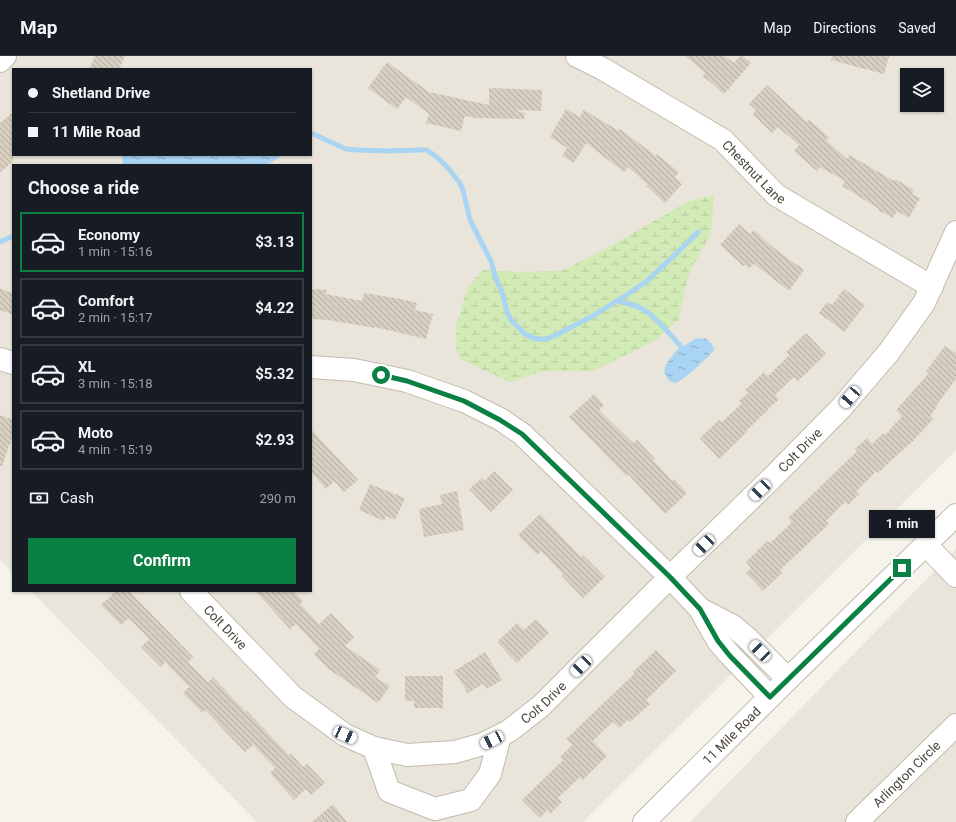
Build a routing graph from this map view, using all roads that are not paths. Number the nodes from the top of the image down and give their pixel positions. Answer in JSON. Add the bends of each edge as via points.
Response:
{"nodes":[{"id":1,"x":5,"y":56,"type":"edge"},
{"id":2,"x":577,"y":56,"type":"edge"},
{"id":3,"x":0,"y":61,"type":"edge"},
{"id":4,"x":956,"y":232,"type":"edge"},
{"id":5,"x":932,"y":287,"type":"junction"},
{"id":6,"x":0,"y":359,"type":"edge"},
{"id":7,"x":12,"y":363,"type":"edge"},
{"id":8,"x":312,"y":367,"type":"edge"},
{"id":9,"x":956,"y":514,"type":"edge"},
{"id":10,"x":926,"y":545,"type":"junction"},
{"id":11,"x":956,"y":576,"type":"edge"},
{"id":12,"x":670,"y":577,"type":"junction"},
{"id":13,"x":192,"y":592,"type":"edge"},
{"id":14,"x":700,"y":609,"type":"junction"},
{"id":15,"x":788,"y":679,"type":"junction"},
{"id":16,"x":770,"y":697,"type":"junction"},
{"id":17,"x":956,"y":725,"type":"edge"},
{"id":18,"x":500,"y":736,"type":"junction"},
{"id":19,"x":374,"y":748,"type":"junction"},
{"id":20,"x":644,"y":822,"type":"edge"},
{"id":21,"x":857,"y":822,"type":"edge"}],
"edges":[{"from":1,"to":3,"type":"street"},
{"from":2,"to":5,"type":"street","name":"Chestnut Lane","via":[[723,140],[776,195]]},
{"from":4,"to":5,"type":"street","name":"Colt Drive"},
{"from":5,"to":12,"type":"street","name":"Colt Drive","via":[[889,352],[841,408]]},
{"from":6,"to":7,"type":"street"},
{"from":8,"to":12,"type":"street","via":[[354,370],[407,381],[464,401],[500,420],[522,434]]},
{"from":9,"to":10,"type":"street","name":"11 Mile Road"},
{"from":10,"to":11,"type":"street"},
{"from":10,"to":15,"type":"street","name":"11 Mile Road"},
{"from":12,"to":14,"type":"street"},
{"from":12,"to":18,"type":"street","name":"Colt Drive","via":[[541,706]]},
{"from":13,"to":19,"type":"street","name":"Colt Drive","via":[[294,697],[345,735]]},
{"from":14,"to":15,"type":"street","via":[[733,626]]},
{"from":14,"to":16,"type":"street","via":[[718,641]]},
{"from":15,"to":16,"type":"street","name":"11 Mile Road"},
{"from":16,"to":20,"type":"street","name":"11 Mile Road"},
{"from":17,"to":21,"type":"street","name":"Arlington Circle"},
{"from":18,"to":19,"type":"street","name":"Colt Drive","via":[[455,752],[407,755]]},
{"from":18,"to":19,"type":"street","via":[[490,774],[471,800],[435,809],[389,791]]}]}
